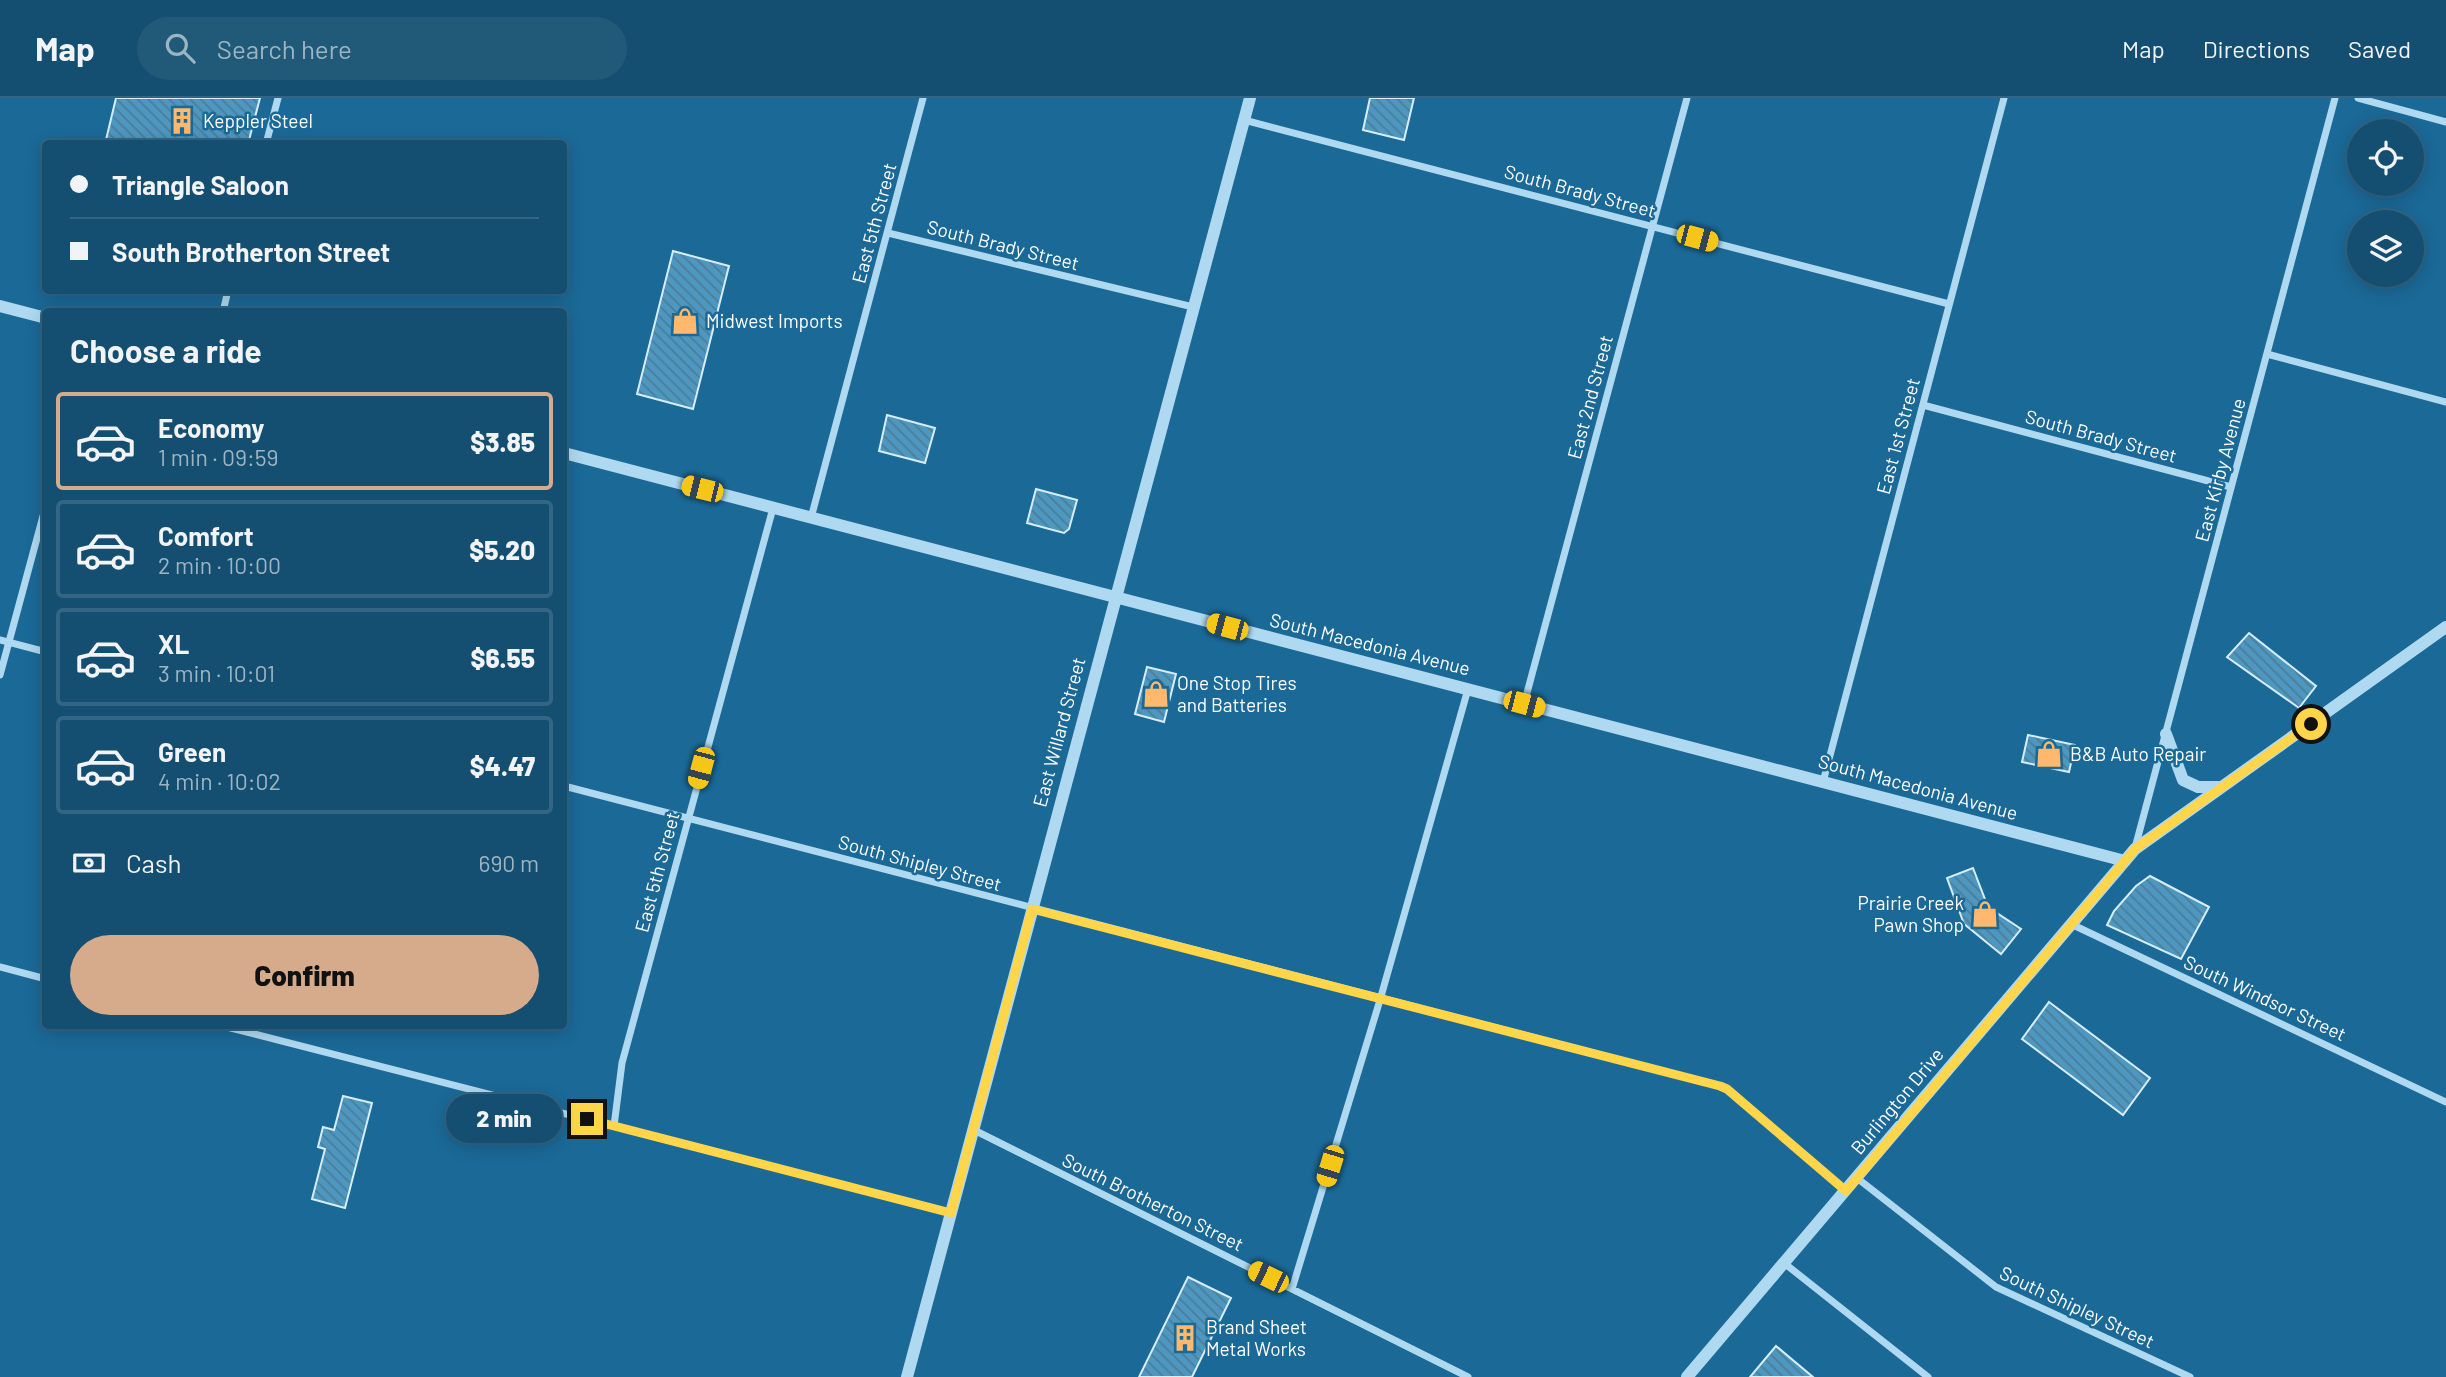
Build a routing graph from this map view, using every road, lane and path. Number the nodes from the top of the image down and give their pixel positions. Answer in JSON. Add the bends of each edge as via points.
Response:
{"nodes":[{"id":1,"x":278,"y":98,"type":"edge"},
{"id":2,"x":923,"y":98,"type":"edge"},
{"id":3,"x":1250,"y":98,"type":"edge"},
{"id":4,"x":1687,"y":98,"type":"edge"},
{"id":5,"x":2004,"y":98,"type":"edge"},
{"id":6,"x":2335,"y":98,"type":"edge"},
{"id":7,"x":2358,"y":98,"type":"edge"},
{"id":8,"x":1244,"y":120,"type":"junction"},
{"id":9,"x":2446,"y":122,"type":"edge"},
{"id":10,"x":267,"y":140,"type":"edge"},
{"id":11,"x":1653,"y":226,"type":"junction"},
{"id":12,"x":888,"y":233,"type":"junction"},
{"id":13,"x":1949,"y":304,"type":"junction"},
{"id":14,"x":0,"y":306,"type":"edge"},
{"id":15,"x":1193,"y":307,"type":"junction"},
{"id":16,"x":42,"y":317,"type":"edge"},
{"id":17,"x":2267,"y":354,"type":"junction"},
{"id":18,"x":2446,"y":402,"type":"edge"},
{"id":19,"x":1923,"y":405,"type":"junction"},
{"id":20,"x":567,"y":454,"type":"edge"},
{"id":21,"x":2231,"y":487,"type":"junction"},
{"id":22,"x":773,"y":508,"type":"junction"},
{"id":23,"x":811,"y":518,"type":"junction"},
{"id":24,"x":42,"y":520,"type":"edge"},
{"id":25,"x":1115,"y":598,"type":"junction"},
{"id":26,"x":2446,"y":627,"type":"edge"},
{"id":27,"x":0,"y":640,"type":"edge"},
{"id":28,"x":9,"y":642,"type":"junction"},
{"id":29,"x":42,"y":651,"type":"edge"},
{"id":30,"x":0,"y":676,"type":"edge"},
{"id":31,"x":1468,"y":689,"type":"junction"},
{"id":32,"x":1524,"y":704,"type":"junction"},
{"id":33,"x":2166,"y":734,"type":"junction"},
{"id":34,"x":1823,"y":782,"type":"junction"},
{"id":35,"x":567,"y":787,"type":"edge"},
{"id":36,"x":2222,"y":787,"type":"junction"},
{"id":37,"x":687,"y":819,"type":"junction"},
{"id":38,"x":2135,"y":849,"type":"junction"},
{"id":39,"x":2125,"y":861,"type":"junction"},
{"id":40,"x":1032,"y":909,"type":"junction"},
{"id":41,"x":2071,"y":924,"type":"junction"},
{"id":42,"x":0,"y":967,"type":"edge"},
{"id":43,"x":42,"y":978,"type":"edge"},
{"id":44,"x":1380,"y":1000,"type":"junction"},
{"id":45,"x":235,"y":1029,"type":"edge"},
{"id":46,"x":2446,"y":1102,"type":"edge"},
{"id":47,"x":614,"y":1126,"type":"junction"},
{"id":48,"x":974,"y":1130,"type":"junction"},
{"id":49,"x":1857,"y":1178,"type":"junction"},
{"id":50,"x":1846,"y":1191,"type":"junction"},
{"id":51,"x":951,"y":1213,"type":"junction"},
{"id":52,"x":1784,"y":1263,"type":"junction"},
{"id":53,"x":1292,"y":1289,"type":"junction"},
{"id":54,"x":907,"y":1377,"type":"edge"},
{"id":55,"x":1468,"y":1377,"type":"edge"},
{"id":56,"x":1687,"y":1377,"type":"edge"},
{"id":57,"x":1928,"y":1377,"type":"edge"},
{"id":58,"x":2190,"y":1377,"type":"edge"}],
"edges":[{"from":1,"to":10,"type":"street"},
{"from":2,"to":12,"type":"street","name":"East 5th Street"},
{"from":3,"to":8,"type":"street","name":"East Willard Street"},
{"from":4,"to":11,"type":"street","name":"East 2nd Street"},
{"from":5,"to":13,"type":"street","name":"East 1st Street"},
{"from":6,"to":17,"type":"street","name":"East Kirby Avenue"},
{"from":7,"to":9,"type":"street"},
{"from":8,"to":11,"type":"street","name":"South Brady Street"},
{"from":8,"to":15,"type":"street","name":"East Willard Street"},
{"from":11,"to":13,"type":"street","name":"South Brady Street"},
{"from":11,"to":32,"type":"street","name":"East 2nd Street"},
{"from":12,"to":15,"type":"street","name":"South Brady Street"},
{"from":12,"to":23,"type":"street","name":"East 5th Street"},
{"from":13,"to":19,"type":"street","name":"East 1st Street"},
{"from":14,"to":16,"type":"street"},
{"from":15,"to":25,"type":"street","name":"East Willard Street"},
{"from":17,"to":18,"type":"street"},
{"from":17,"to":21,"type":"street","name":"East Kirby Avenue"},
{"from":19,"to":21,"type":"street","name":"South Brady Street"},
{"from":19,"to":34,"type":"street","name":"East 1st Street"},
{"from":20,"to":22,"type":"street","name":"South Macedonia Avenue"},
{"from":21,"to":33,"type":"street","name":"East Kirby Avenue"},
{"from":22,"to":23,"type":"street","name":"South Macedonia Avenue"},
{"from":22,"to":37,"type":"street","name":"East 5th Street"},
{"from":23,"to":25,"type":"street","name":"South Macedonia Avenue"},
{"from":24,"to":28,"type":"street"},
{"from":25,"to":31,"type":"street","name":"South Macedonia Avenue"},
{"from":25,"to":40,"type":"street","name":"East Willard Street"},
{"from":26,"to":36,"type":"street","name":"Burlington Drive"},
{"from":27,"to":28,"type":"street"},
{"from":28,"to":29,"type":"street"},
{"from":28,"to":30,"type":"street"},
{"from":31,"to":32,"type":"street","name":"South Macedonia Avenue"},
{"from":31,"to":44,"type":"street"},
{"from":32,"to":34,"type":"street","name":"South Macedonia Avenue"},
{"from":33,"to":36,"type":"street","via":[[2183,780],[2198,787]]},
{"from":33,"to":38,"type":"street","name":"East Kirby Avenue"},
{"from":34,"to":39,"type":"street","name":"South Macedonia Avenue"},
{"from":35,"to":37,"type":"street","name":"South Shipley Street"},
{"from":36,"to":38,"type":"street","name":"Burlington Drive"},
{"from":37,"to":40,"type":"street","name":"South Shipley Street"},
{"from":37,"to":47,"type":"street","name":"East 5th Street","via":[[622,1063]]},
{"from":38,"to":39,"type":"street","name":"Burlington Drive"},
{"from":39,"to":41,"type":"street","name":"Burlington Drive"},
{"from":40,"to":44,"type":"street","name":"South Shipley Street"},
{"from":40,"to":48,"type":"street","name":"East Willard Street"},
{"from":41,"to":46,"type":"street","name":"South Windsor Street"},
{"from":41,"to":49,"type":"street","name":"Burlington Drive"},
{"from":42,"to":43,"type":"street"},
{"from":44,"to":50,"type":"street","name":"South Shipley Street","via":[[1727,1089]]},
{"from":44,"to":53,"type":"street"},
{"from":45,"to":47,"type":"street"},
{"from":47,"to":51,"type":"street"},
{"from":48,"to":51,"type":"street","name":"East Willard Street"},
{"from":48,"to":53,"type":"street","name":"South Brotherton Street"},
{"from":49,"to":50,"type":"street","name":"Burlington Drive"},
{"from":49,"to":58,"type":"street","name":"South Shipley Street","via":[[1996,1287]]},
{"from":50,"to":52,"type":"street","name":"Burlington Drive"},
{"from":51,"to":54,"type":"street","name":"East Willard Street"},
{"from":52,"to":56,"type":"street","name":"Burlington Drive"},
{"from":52,"to":57,"type":"street"},
{"from":53,"to":55,"type":"street","name":"South Brotherton Street"}]}
